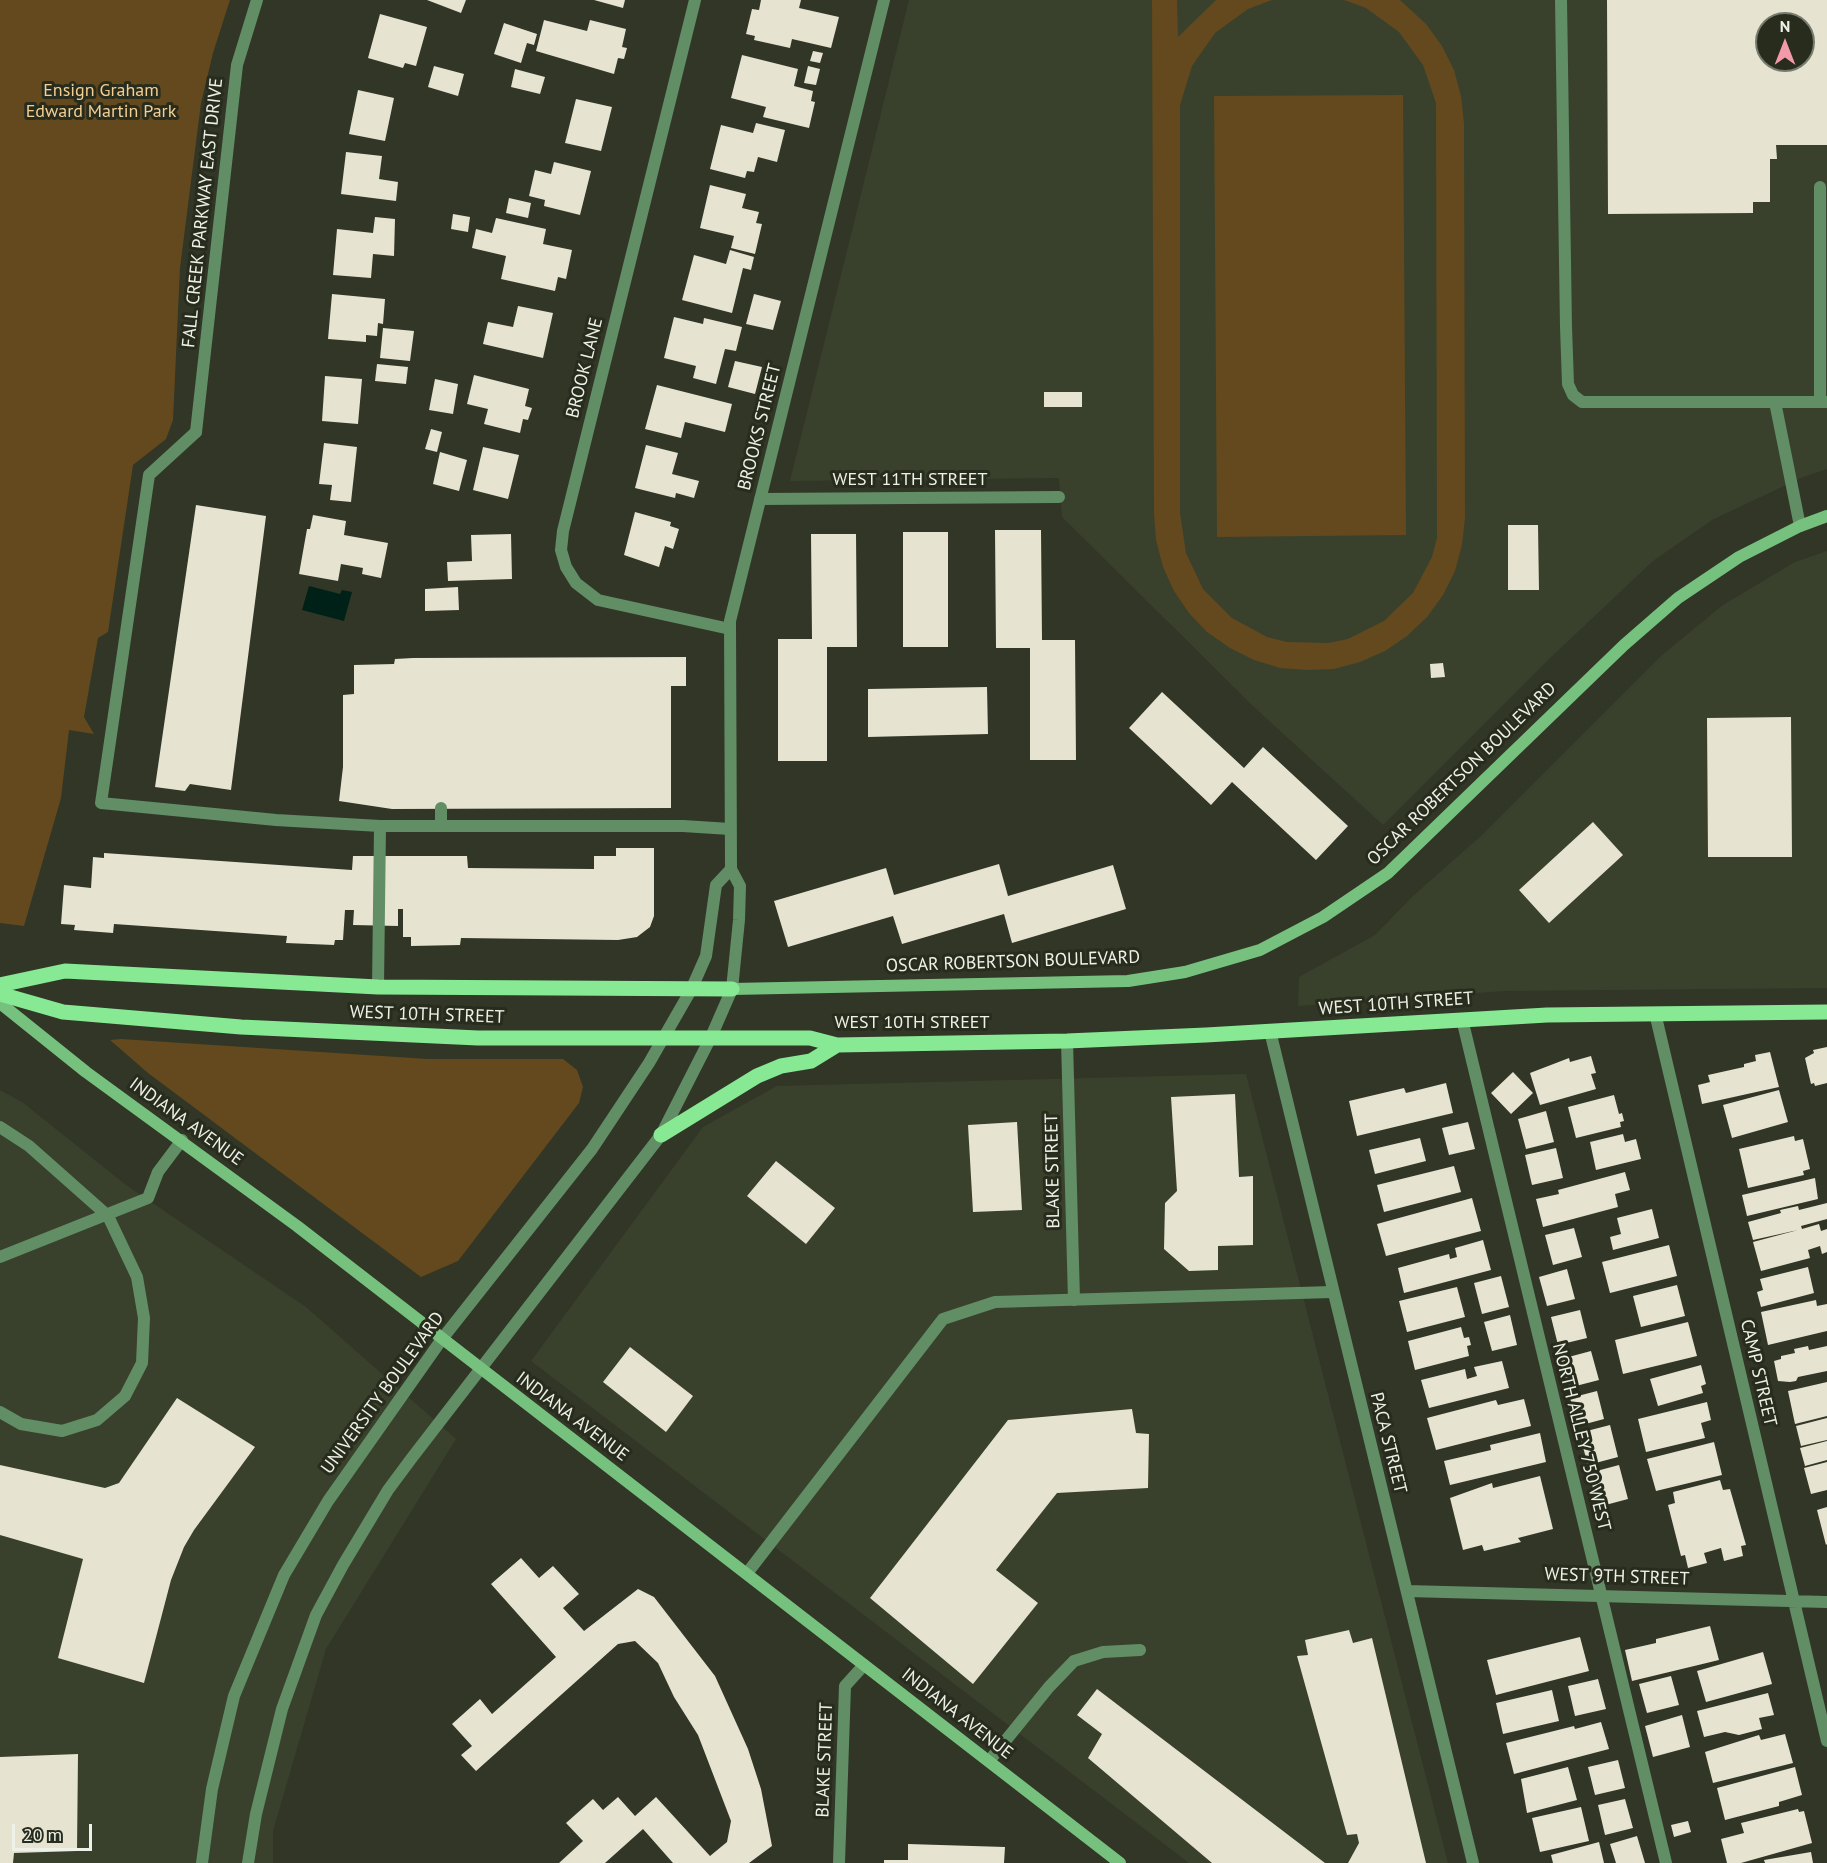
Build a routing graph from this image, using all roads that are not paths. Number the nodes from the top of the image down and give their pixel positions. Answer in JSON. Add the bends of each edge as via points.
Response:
{"nodes":[{"id":1,"x":257,"y":0,"type":"edge"},
{"id":2,"x":695,"y":0,"type":"edge"},
{"id":3,"x":884,"y":0,"type":"edge"},
{"id":4,"x":1561,"y":0,"type":"edge"},
{"id":5,"x":1820,"y":187,"type":"dead end"},
{"id":6,"x":1775,"y":402,"type":"junction"},
{"id":7,"x":1824,"y":402,"type":"edge"},
{"id":8,"x":1059,"y":497,"type":"dead end"},
{"id":9,"x":760,"y":499,"type":"junction"},
{"id":10,"x":1827,"y":516,"type":"edge"},
{"id":11,"x":1800,"y":526,"type":"junction"},
{"id":12,"x":730,"y":629,"type":"junction"},
{"id":13,"x":441,"y":808,"type":"dead end"},
{"id":14,"x":380,"y":826,"type":"junction"},
{"id":15,"x":441,"y":826,"type":"junction"},
{"id":16,"x":730,"y":829,"type":"junction"},
{"id":17,"x":730,"y":869,"type":"junction"},
{"id":18,"x":0,"y":985,"type":"edge"},
{"id":19,"x":378,"y":987,"type":"junction"},
{"id":20,"x":732,"y":989,"type":"junction"},
{"id":21,"x":691,"y":990,"type":"junction"},
{"id":22,"x":0,"y":994,"type":"edge"},
{"id":23,"x":0,"y":1003,"type":"edge"},
{"id":24,"x":1827,"y":1012,"type":"edge"},
{"id":25,"x":1655,"y":1013,"type":"junction"},
{"id":26,"x":1462,"y":1019,"type":"junction"},
{"id":27,"x":1270,"y":1031,"type":"junction"},
{"id":28,"x":662,"y":1037,"type":"junction"},
{"id":29,"x":711,"y":1037,"type":"junction"},
{"id":30,"x":1067,"y":1041,"type":"junction"},
{"id":31,"x":837,"y":1045,"type":"junction"},
{"id":32,"x":0,"y":1127,"type":"edge"},
{"id":33,"x":661,"y":1135,"type":"junction"},
{"id":34,"x":182,"y":1140,"type":"junction"},
{"id":35,"x":108,"y":1215,"type":"junction"},
{"id":36,"x":0,"y":1257,"type":"edge"},
{"id":37,"x":1332,"y":1292,"type":"junction"},
{"id":38,"x":1074,"y":1300,"type":"junction"},
{"id":39,"x":441,"y":1339,"type":"junction"},
{"id":40,"x":481,"y":1370,"type":"junction"},
{"id":41,"x":0,"y":1412,"type":"edge"},
{"id":42,"x":748,"y":1572,"type":"junction"},
{"id":43,"x":1407,"y":1591,"type":"junction"},
{"id":44,"x":1600,"y":1595,"type":"junction"},
{"id":45,"x":1792,"y":1600,"type":"junction"},
{"id":46,"x":1827,"y":1602,"type":"edge"},
{"id":47,"x":1140,"y":1650,"type":"dead end"},
{"id":48,"x":864,"y":1665,"type":"junction"},
{"id":49,"x":1827,"y":1741,"type":"edge"},
{"id":50,"x":989,"y":1761,"type":"junction"},
{"id":51,"x":202,"y":1863,"type":"edge"},
{"id":52,"x":248,"y":1863,"type":"edge"},
{"id":53,"x":839,"y":1863,"type":"edge"},
{"id":54,"x":1120,"y":1863,"type":"edge"},
{"id":55,"x":1473,"y":1863,"type":"edge"},
{"id":56,"x":1666,"y":1863,"type":"edge"}],
"edges":[{"from":1,"to":14,"type":"street","name":"FALL CREEK PARKWAY EAST DRIVE","via":[[237,65],[196,432],[149,475],[101,803]]},
{"from":2,"to":12,"type":"street","name":"BROOK LANE","via":[[561,550],[576,584],[598,600]]},
{"from":3,"to":9,"type":"street","name":"BROOKS STREET"},
{"from":4,"to":6,"type":"street","via":[[1566,338],[1568,384],[1573,395],[1582,402]]},
{"from":5,"to":7,"type":"street"},
{"from":6,"to":7,"type":"street"},
{"from":6,"to":11,"type":"street"},
{"from":8,"to":9,"type":"street","name":"WEST 11TH STREET"},
{"from":9,"to":12,"type":"street","name":"BROOKS STREET"},
{"from":10,"to":11,"type":"main road","name":"OSCAR ROBERTSON BOULEVARD"},
{"from":11,"to":20,"type":"main road","name":"OSCAR ROBERTSON BOULEVARD","via":[[1738,557],[1678,598],[1624,645],[1388,873],[1323,917],[1260,950],[1185,972],[1128,981]]},
{"from":12,"to":16,"type":"street","name":"BROOKS STREET"},
{"from":13,"to":15,"type":"street"},
{"from":14,"to":15,"type":"street"},
{"from":14,"to":19,"type":"street"},
{"from":15,"to":16,"type":"street"},
{"from":16,"to":17,"type":"street","name":"BROOKS STREET"},
{"from":17,"to":20,"type":"street","name":"BROOKS STREET","via":[[740,886]]},
{"from":17,"to":21,"type":"street","via":[[716,885],[706,956]]},
{"from":18,"to":19,"type":"main road","name":"WEST 10TH STREET","via":[[65,970]]},
{"from":19,"to":21,"type":"main road","name":"WEST 10TH STREET"},
{"from":20,"to":21,"type":"main road","name":"OSCAR ROBERTSON BOULEVARD"},
{"from":20,"to":29,"type":"street"},
{"from":21,"to":28,"type":"street","name":"UNIVERSITY BOULEVARD"},
{"from":22,"to":28,"type":"main road","name":"WEST 10TH STREET","via":[[63,1012],[241,1027],[478,1038]]},
{"from":23,"to":34,"type":"main road","name":"INDIANA AVENUE"},
{"from":24,"to":25,"type":"main road","name":"WEST 10TH STREET"},
{"from":25,"to":26,"type":"main road","name":"WEST 10TH STREET"},
{"from":25,"to":45,"type":"street","name":"CAMP STREET"},
{"from":26,"to":27,"type":"main road","name":"WEST 10TH STREET"},
{"from":26,"to":44,"type":"street","name":"NORTH ALLEY 750 WEST"},
{"from":27,"to":30,"type":"main road","name":"WEST 10TH STREET"},
{"from":27,"to":37,"type":"street","name":"PACA STREET"},
{"from":28,"to":29,"type":"main road","name":"WEST 10TH STREET"},
{"from":28,"to":39,"type":"street","name":"UNIVERSITY BOULEVARD","via":[[592,1149]]},
{"from":29,"to":31,"type":"main road","name":"WEST 10TH STREET","via":[[810,1038]]},
{"from":29,"to":33,"type":"street"},
{"from":30,"to":31,"type":"main road","name":"WEST 10TH STREET"},
{"from":30,"to":38,"type":"street","name":"BLAKE STREET"},
{"from":31,"to":33,"type":"main road","via":[[811,1061],[781,1066],[757,1076]]},
{"from":32,"to":35,"type":"street","via":[[29,1146]]},
{"from":33,"to":40,"type":"street"},
{"from":34,"to":35,"type":"street","via":[[158,1172],[148,1198]]},
{"from":34,"to":39,"type":"main road","name":"INDIANA AVENUE"},
{"from":35,"to":36,"type":"street"},
{"from":35,"to":41,"type":"street","via":[[137,1277],[144,1318],[142,1363],[125,1396],[97,1419],[62,1431],[21,1424]]},
{"from":37,"to":38,"type":"street"},
{"from":37,"to":43,"type":"street","name":"PACA STREET"},
{"from":38,"to":42,"type":"street","via":[[995,1302],[943,1319]]},
{"from":39,"to":40,"type":"main road","name":"INDIANA AVENUE"},
{"from":39,"to":51,"type":"street","name":"UNIVERSITY BOULEVARD","via":[[328,1501],[284,1575],[234,1696],[212,1789]]},
{"from":40,"to":42,"type":"main road","name":"INDIANA AVENUE"},
{"from":40,"to":52,"type":"street","via":[[388,1490],[316,1615],[271,1748]]},
{"from":42,"to":48,"type":"main road","name":"INDIANA AVENUE"},
{"from":43,"to":44,"type":"street","name":"WEST 9TH STREET"},
{"from":43,"to":55,"type":"street","name":"PACA STREET"},
{"from":44,"to":45,"type":"street","name":"WEST 9TH STREET"},
{"from":44,"to":56,"type":"street","name":"NORTH ALLEY 750 WEST"},
{"from":45,"to":46,"type":"street","name":"WEST 9TH STREET"},
{"from":45,"to":49,"type":"street","name":"CAMP STREET"},
{"from":47,"to":50,"type":"street","via":[[1103,1653],[1074,1661]]},
{"from":48,"to":50,"type":"main road","name":"INDIANA AVENUE"},
{"from":48,"to":53,"type":"street","name":"BLAKE STREET","via":[[845,1686]]},
{"from":50,"to":54,"type":"main road","name":"INDIANA AVENUE"}]}
